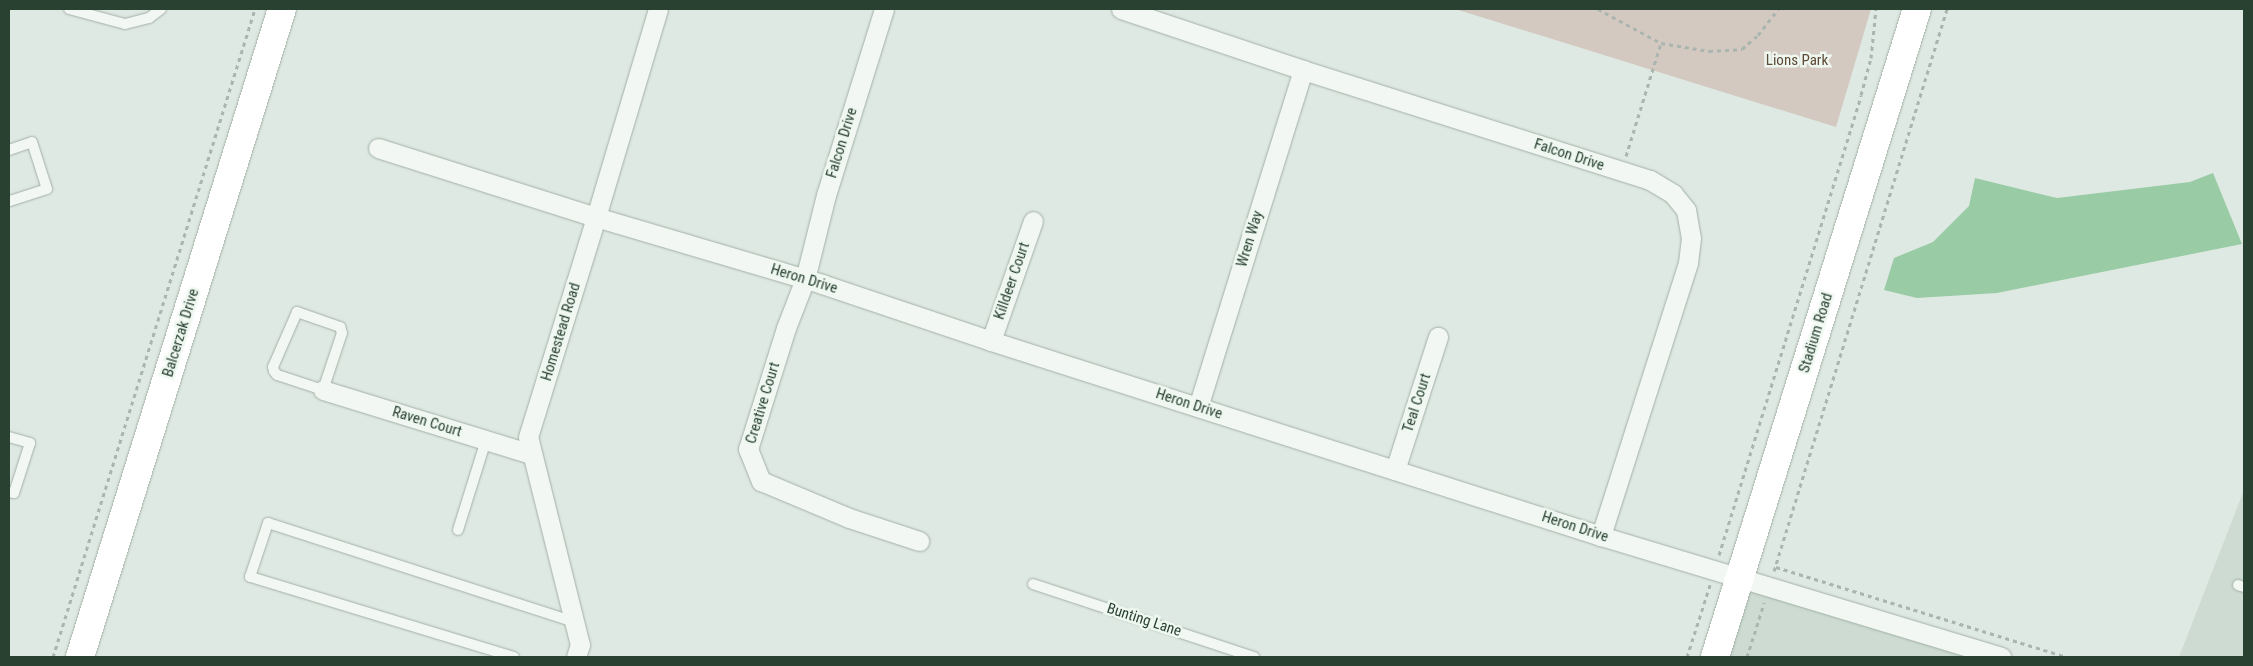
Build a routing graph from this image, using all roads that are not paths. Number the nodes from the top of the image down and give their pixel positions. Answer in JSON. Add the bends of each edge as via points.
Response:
{"nodes":[{"id":1,"x":69,"y":9,"type":"edge"},
{"id":2,"x":161,"y":9,"type":"edge"},
{"id":3,"x":282,"y":9,"type":"edge"},
{"id":4,"x":658,"y":9,"type":"edge"},
{"id":5,"x":884,"y":9,"type":"edge"},
{"id":6,"x":1121,"y":9,"type":"edge"},
{"id":7,"x":1916,"y":9,"type":"edge"},
{"id":8,"x":1302,"y":70,"type":"junction"},
{"id":9,"x":378,"y":148,"type":"dead end"},
{"id":10,"x":9,"y":150,"type":"edge"},
{"id":11,"x":9,"y":201,"type":"edge"},
{"id":12,"x":596,"y":217,"type":"junction"},
{"id":13,"x":1034,"y":221,"type":"dead end"},
{"id":14,"x":805,"y":279,"type":"junction"},
{"id":15,"x":1438,"y":337,"type":"dead end"},
{"id":16,"x":991,"y":341,"type":"junction"},
{"id":17,"x":323,"y":390,"type":"junction"},
{"id":18,"x":1198,"y":407,"type":"junction"},
{"id":19,"x":9,"y":436,"type":"edge"},
{"id":20,"x":486,"y":440,"type":"junction"},
{"id":21,"x":531,"y":454,"type":"junction"},
{"id":22,"x":1395,"y":470,"type":"junction"},
{"id":23,"x":9,"y":492,"type":"edge"},
{"id":24,"x":458,"y":530,"type":"dead end"},
{"id":25,"x":1601,"y":536,"type":"junction"},
{"id":26,"x":920,"y":541,"type":"dead end"},
{"id":27,"x":1740,"y":578,"type":"junction"},
{"id":28,"x":1034,"y":584,"type":"dead end"},
{"id":29,"x":574,"y":622,"type":"junction"},
{"id":30,"x":80,"y":657,"type":"edge"},
{"id":31,"x":514,"y":657,"type":"edge"},
{"id":32,"x":576,"y":657,"type":"edge"},
{"id":33,"x":1254,"y":657,"type":"edge"},
{"id":34,"x":1715,"y":657,"type":"edge"},
{"id":35,"x":2001,"y":657,"type":"edge"}],
"edges":[{"from":1,"to":2,"type":"lane","via":[[125,24],[150,18]]},
{"from":3,"to":30,"type":"street","name":"Balcerzak Drive"},
{"from":4,"to":12,"type":"street","name":"Homestead Road"},
{"from":5,"to":14,"type":"street","name":"Falcon Drive","via":[[826,195]]},
{"from":6,"to":8,"type":"street","name":"Falcon Drive"},
{"from":7,"to":27,"type":"street","name":"Stadium Road"},
{"from":8,"to":18,"type":"street","name":"Wren Way"},
{"from":8,"to":25,"type":"street","name":"Falcon Drive","via":[[1650,180],[1673,194],[1686,210],[1691,238],[1688,263]]},
{"from":9,"to":12,"type":"street","name":"Heron Drive"},
{"from":10,"to":11,"type":"lane","via":[[32,142],[47,189]]},
{"from":12,"to":14,"type":"street","name":"Heron Drive"},
{"from":12,"to":21,"type":"street","name":"Homestead Road","via":[[528,436]]},
{"from":13,"to":16,"type":"street","name":"Killdeer Court"},
{"from":14,"to":16,"type":"street","name":"Heron Drive"},
{"from":14,"to":26,"type":"street","name":"Creative Court","via":[[748,449],[761,481],[849,518]]},
{"from":15,"to":22,"type":"street","name":"Teal Court"},
{"from":16,"to":18,"type":"street","name":"Heron Drive"},
{"from":17,"to":17,"type":"lane","via":[[274,371],[297,312],[340,327],[342,333]]},
{"from":17,"to":20,"type":"street","name":"Raven Court"},
{"from":18,"to":22,"type":"street","name":"Heron Drive"},
{"from":19,"to":23,"type":"lane","via":[[30,443],[14,493]]},
{"from":20,"to":21,"type":"street","name":"Raven Court"},
{"from":20,"to":24,"type":"lane"},
{"from":21,"to":29,"type":"street","name":"Homestead Road"},
{"from":22,"to":25,"type":"street","name":"Heron Drive"},
{"from":25,"to":27,"type":"street","name":"Heron Drive"},
{"from":27,"to":34,"type":"street","name":"Stadium Road"},
{"from":27,"to":35,"type":"street","name":"Heron Drive"},
{"from":28,"to":33,"type":"lane","name":"Bunting Lane"},
{"from":29,"to":31,"type":"lane","via":[[268,523],[250,577]]},
{"from":29,"to":32,"type":"street","name":"Homestead Road","via":[[580,645]]}]}
